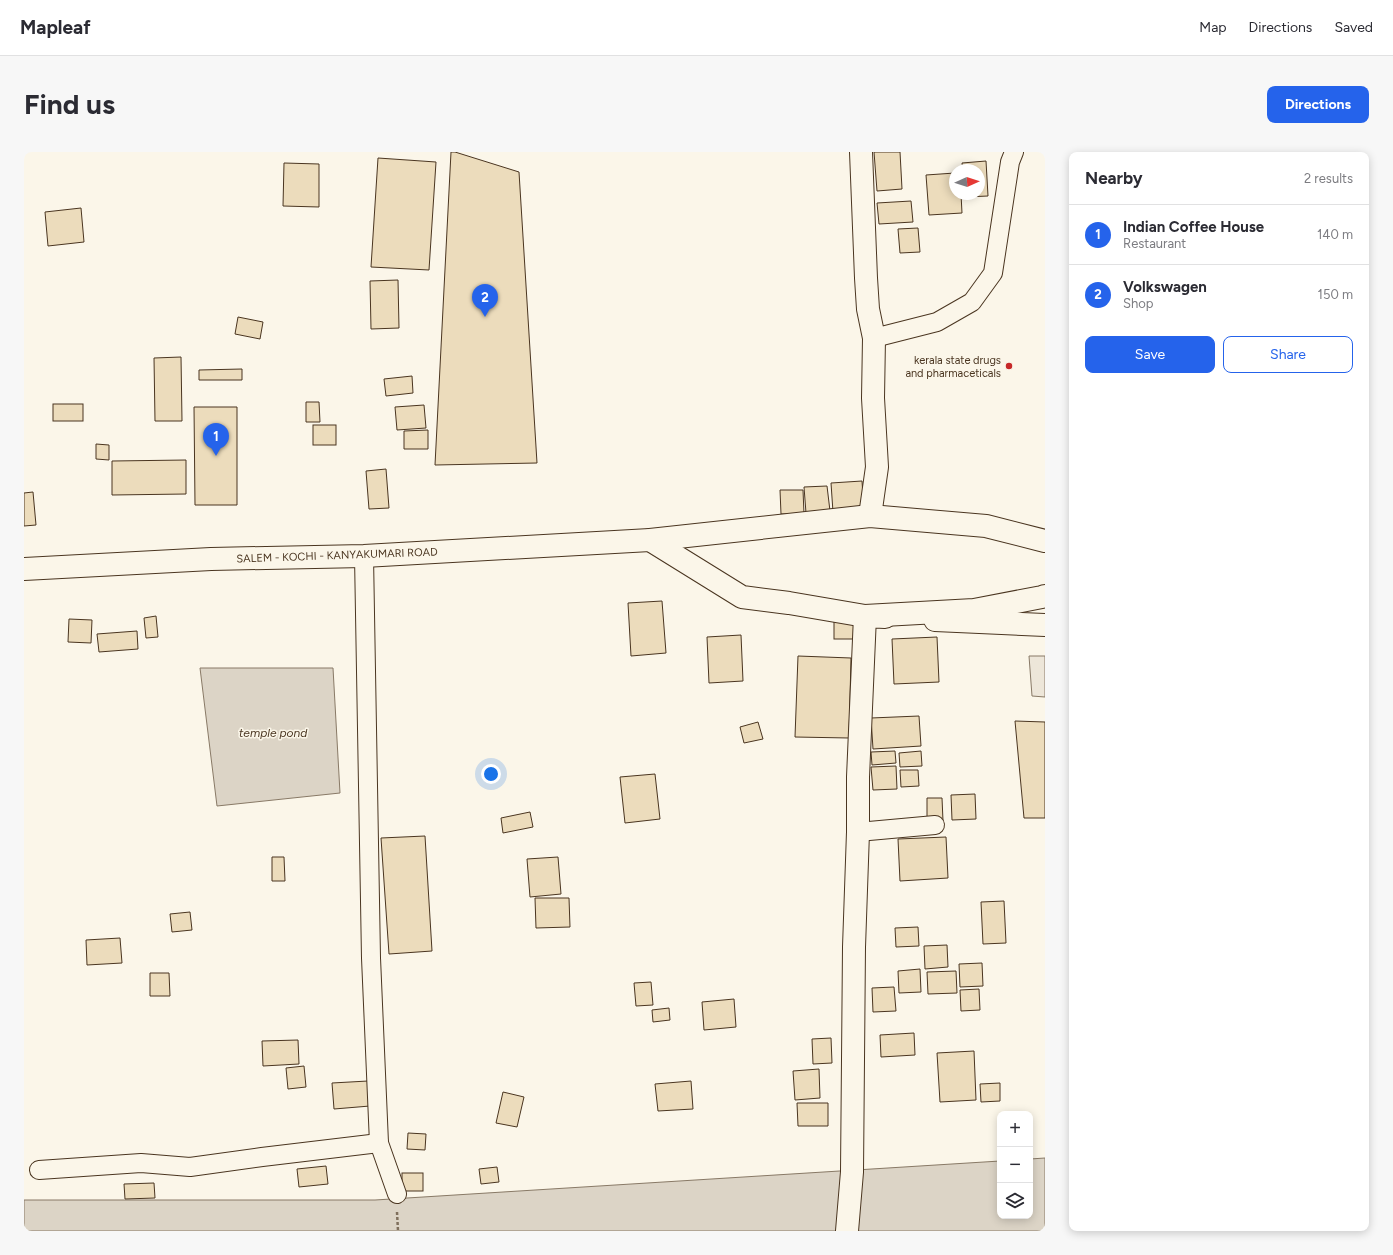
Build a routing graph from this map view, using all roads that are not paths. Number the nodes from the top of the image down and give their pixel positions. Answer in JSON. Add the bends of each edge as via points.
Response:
{"nodes":[{"id":1,"x":861,"y":152,"type":"edge"},
{"id":2,"x":1014,"y":152,"type":"edge"},
{"id":3,"x":874,"y":338,"type":"junction"},
{"id":4,"x":870,"y":516,"type":"junction"},
{"id":5,"x":650,"y":540,"type":"junction"},
{"id":6,"x":1045,"y":541,"type":"edge"},
{"id":7,"x":364,"y":556,"type":"junction"},
{"id":8,"x":24,"y":569,"type":"edge"},
{"id":9,"x":1045,"y":596,"type":"edge"},
{"id":10,"x":865,"y":616,"type":"junction"},
{"id":11,"x":1045,"y":625,"type":"edge"},
{"id":12,"x":935,"y":825,"type":"dead end"},
{"id":13,"x":858,"y":832,"type":"junction"},
{"id":14,"x":379,"y":1143,"type":"junction"},
{"id":15,"x":39,"y":1170,"type":"dead end"},
{"id":16,"x":396,"y":1194,"type":"dead end"},
{"id":17,"x":846,"y":1231,"type":"edge"}],
"edges":[{"from":1,"to":3,"type":"main road","via":[[868,309]]},
{"from":2,"to":3,"type":"street","via":[[1010,162],[993,273],[972,302],[937,322]]},
{"from":3,"to":4,"type":"main road","via":[[873,398],[877,467]]},
{"from":4,"to":5,"type":"main road","name":"SALEM - KOCHI - KANYAKUMARI ROAD"},
{"from":4,"to":6,"type":"main road","name":"SALEM - KOCHI - KANYAKUMARI ROAD","via":[[986,526]]},
{"from":5,"to":7,"type":"main road","name":"SALEM - KOCHI - KANYAKUMARI ROAD"},
{"from":5,"to":10,"type":"main road","via":[[742,598]]},
{"from":7,"to":8,"type":"main road","name":"SALEM - KOCHI - KANYAKUMARI ROAD","via":[[211,559]]},
{"from":7,"to":14,"type":"street","via":[[371,958]]},
{"from":9,"to":10,"type":"main road","via":[[974,610]]},
{"from":10,"to":11,"type":"main road"},
{"from":10,"to":13,"type":"main road"},
{"from":12,"to":13,"type":"street"},
{"from":13,"to":17,"type":"main road","via":[[852,1172]]},
{"from":14,"to":15,"type":"street","via":[[190,1167],[141,1163]]},
{"from":14,"to":16,"type":"street"}]}
